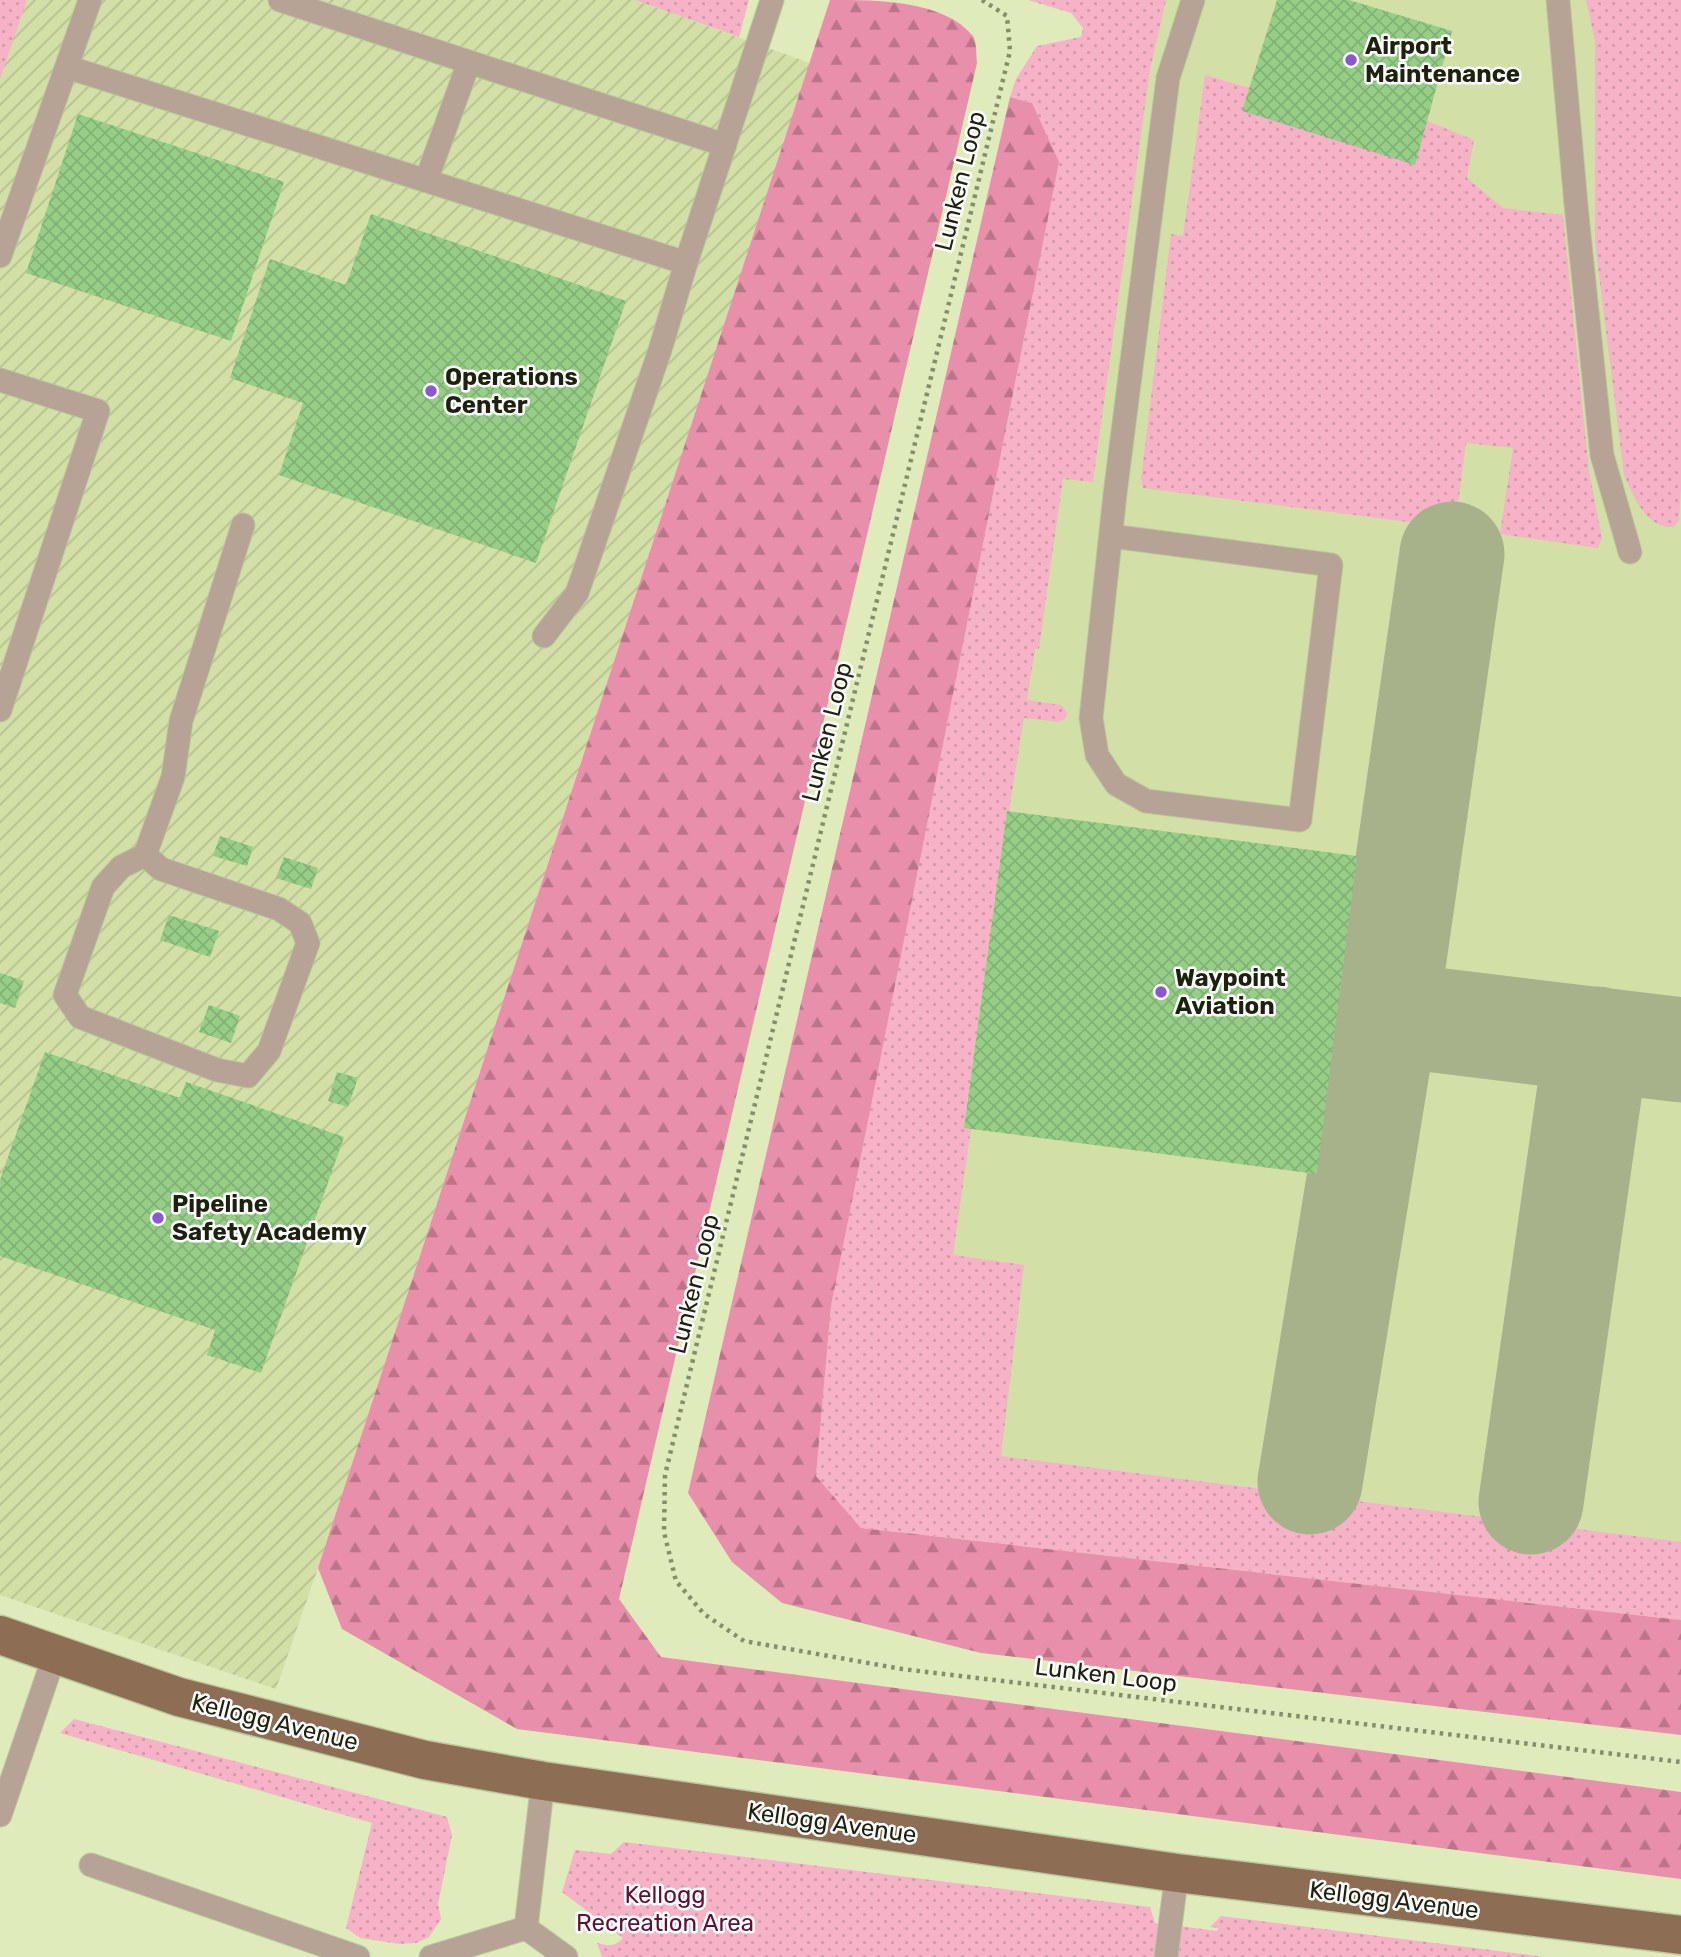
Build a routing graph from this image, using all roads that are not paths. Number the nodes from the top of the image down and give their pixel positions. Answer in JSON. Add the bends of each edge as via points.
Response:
{"nodes":[{"id":1,"x":90,"y":0,"type":"edge"},
{"id":2,"x":280,"y":0,"type":"edge"},
{"id":3,"x":772,"y":0,"type":"edge"},
{"id":4,"x":1193,"y":0,"type":"edge"},
{"id":5,"x":1558,"y":0,"type":"edge"},
{"id":6,"x":469,"y":62,"type":"junction"},
{"id":7,"x":67,"y":67,"type":"junction"},
{"id":8,"x":725,"y":145,"type":"junction"},
{"id":9,"x":426,"y":181,"type":"junction"},
{"id":10,"x":0,"y":256,"type":"edge"},
{"id":11,"x":686,"y":263,"type":"junction"},
{"id":12,"x":0,"y":380,"type":"edge"},
{"id":13,"x":243,"y":525,"type":"dead end"},
{"id":14,"x":1111,"y":536,"type":"junction"},
{"id":15,"x":1630,"y":552,"type":"dead end"},
{"id":16,"x":544,"y":636,"type":"dead end"},
{"id":17,"x":0,"y":710,"type":"edge"},
{"id":18,"x":145,"y":855,"type":"junction"},
{"id":19,"x":0,"y":1634,"type":"edge"},
{"id":20,"x":55,"y":1654,"type":"junction"},
{"id":21,"x":543,"y":1782,"type":"junction"},
{"id":22,"x":0,"y":1815,"type":"edge"},
{"id":23,"x":91,"y":1865,"type":"dead end"},
{"id":24,"x":1177,"y":1873,"type":"junction"},
{"id":25,"x":526,"y":1928,"type":"junction"},
{"id":26,"x":1681,"y":1935,"type":"edge"},
{"id":27,"x":358,"y":1957,"type":"edge"},
{"id":28,"x":431,"y":1957,"type":"edge"},
{"id":29,"x":566,"y":1957,"type":"edge"},
{"id":30,"x":1166,"y":1957,"type":"edge"}],
"edges":[{"from":1,"to":7,"type":"lane"},
{"from":2,"to":6,"type":"lane"},
{"from":3,"to":8,"type":"lane"},
{"from":4,"to":14,"type":"lane","via":[[1168,78]]},
{"from":5,"to":15,"type":"lane","via":[[1602,455]]},
{"from":6,"to":8,"type":"lane"},
{"from":6,"to":9,"type":"lane"},
{"from":7,"to":9,"type":"lane"},
{"from":7,"to":10,"type":"lane"},
{"from":8,"to":11,"type":"lane"},
{"from":9,"to":11,"type":"lane"},
{"from":11,"to":16,"type":"lane","via":[[577,593]]},
{"from":12,"to":17,"type":"lane","via":[[98,411]]},
{"from":13,"to":18,"type":"lane","via":[[181,721],[173,777]]},
{"from":14,"to":14,"type":"lane","via":[[1091,718],[1097,755],[1116,784],[1146,801],[1300,820],[1331,565]]},
{"from":18,"to":18,"type":"lane","via":[[121,867],[103,887],[65,995],[80,1017],[217,1070],[248,1076],[269,1051],[309,943],[300,923],[279,909],[161,869]]},
{"from":19,"to":20,"type":"main road","name":"Kellogg Avenue"},
{"from":20,"to":21,"type":"main road","name":"Kellogg Avenue","via":[[179,1697],[292,1728]]},
{"from":20,"to":22,"type":"lane"},
{"from":21,"to":24,"type":"main road","name":"Kellogg Avenue"},
{"from":21,"to":25,"type":"lane"},
{"from":23,"to":27,"type":"lane"},
{"from":24,"to":26,"type":"main road","name":"Kellogg Avenue"},
{"from":24,"to":30,"type":"lane"},
{"from":25,"to":28,"type":"lane"},
{"from":25,"to":29,"type":"lane"}]}
